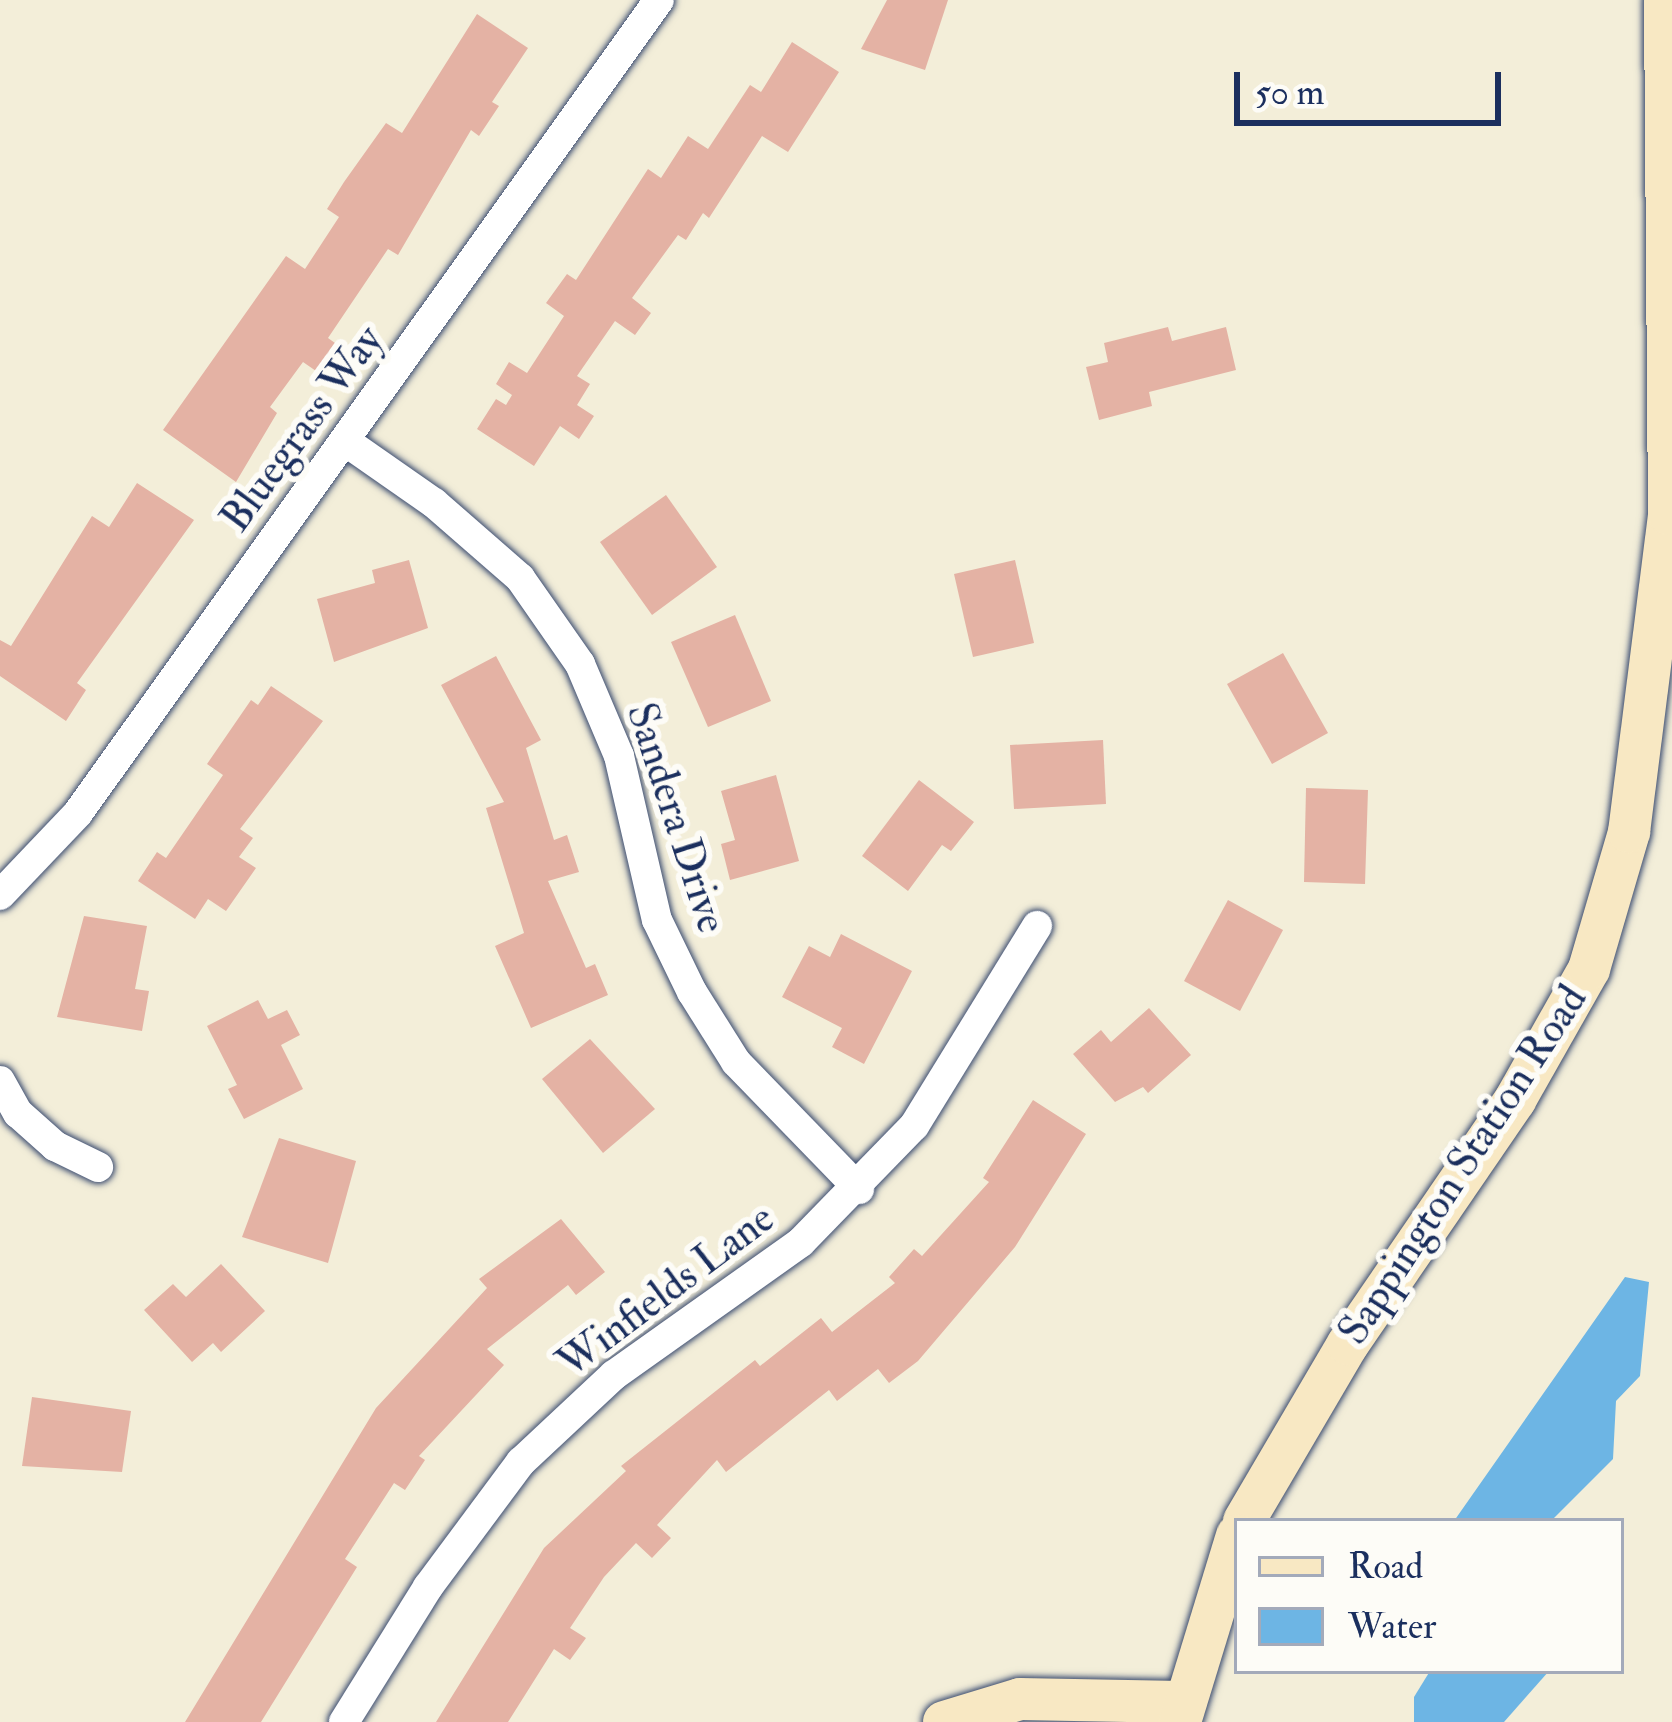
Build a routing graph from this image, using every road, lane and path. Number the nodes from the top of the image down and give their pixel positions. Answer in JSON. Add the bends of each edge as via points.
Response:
{"nodes":[{"id":1,"x":659,"y":0,"type":"edge"},
{"id":2,"x":1665,"y":0,"type":"edge"},
{"id":3,"x":345,"y":441,"type":"junction"},
{"id":4,"x":1670,"y":514,"type":"edge"},
{"id":5,"x":0,"y":895,"type":"edge"},
{"id":6,"x":1037,"y":926,"type":"dead end"},
{"id":7,"x":0,"y":1081,"type":"edge"},
{"id":8,"x":98,"y":1167,"type":"dead end"},
{"id":9,"x":859,"y":1189,"type":"junction"},
{"id":10,"x":1246,"y":1518,"type":"edge"},
{"id":11,"x":1234,"y":1544,"type":"edge"},
{"id":12,"x":1181,"y":1712,"type":"edge"},
{"id":13,"x":344,"y":1722,"type":"edge"},
{"id":14,"x":944,"y":1722,"type":"edge"}],
"edges":[{"from":1,"to":3,"type":"street","name":"Bluegrass Way"},
{"from":2,"to":4,"type":"main road","name":"Sappington Station Road"},
{"from":3,"to":5,"type":"street","name":"Bluegrass Way","via":[[78,813]]},
{"from":3,"to":9,"type":"street","name":"Sandera Drive","via":[[434,502],[520,578],[580,664],[619,756],[657,920],[692,992],[736,1062]]},
{"from":4,"to":10,"type":"main road","name":"Sappington Station Road","via":[[1630,832],[1589,969],[1515,1100],[1336,1363]]},
{"from":6,"to":9,"type":"street","name":"Winfields Lane","via":[[914,1126]]},
{"from":7,"to":8,"type":"street","via":[[18,1113],[55,1146]]},
{"from":9,"to":13,"type":"street","name":"Winfields Lane","via":[[801,1242],[614,1375],[521,1462],[428,1587]]},
{"from":11,"to":12,"type":"main road"},
{"from":12,"to":14,"type":"main road","via":[[1020,1700]]}]}
